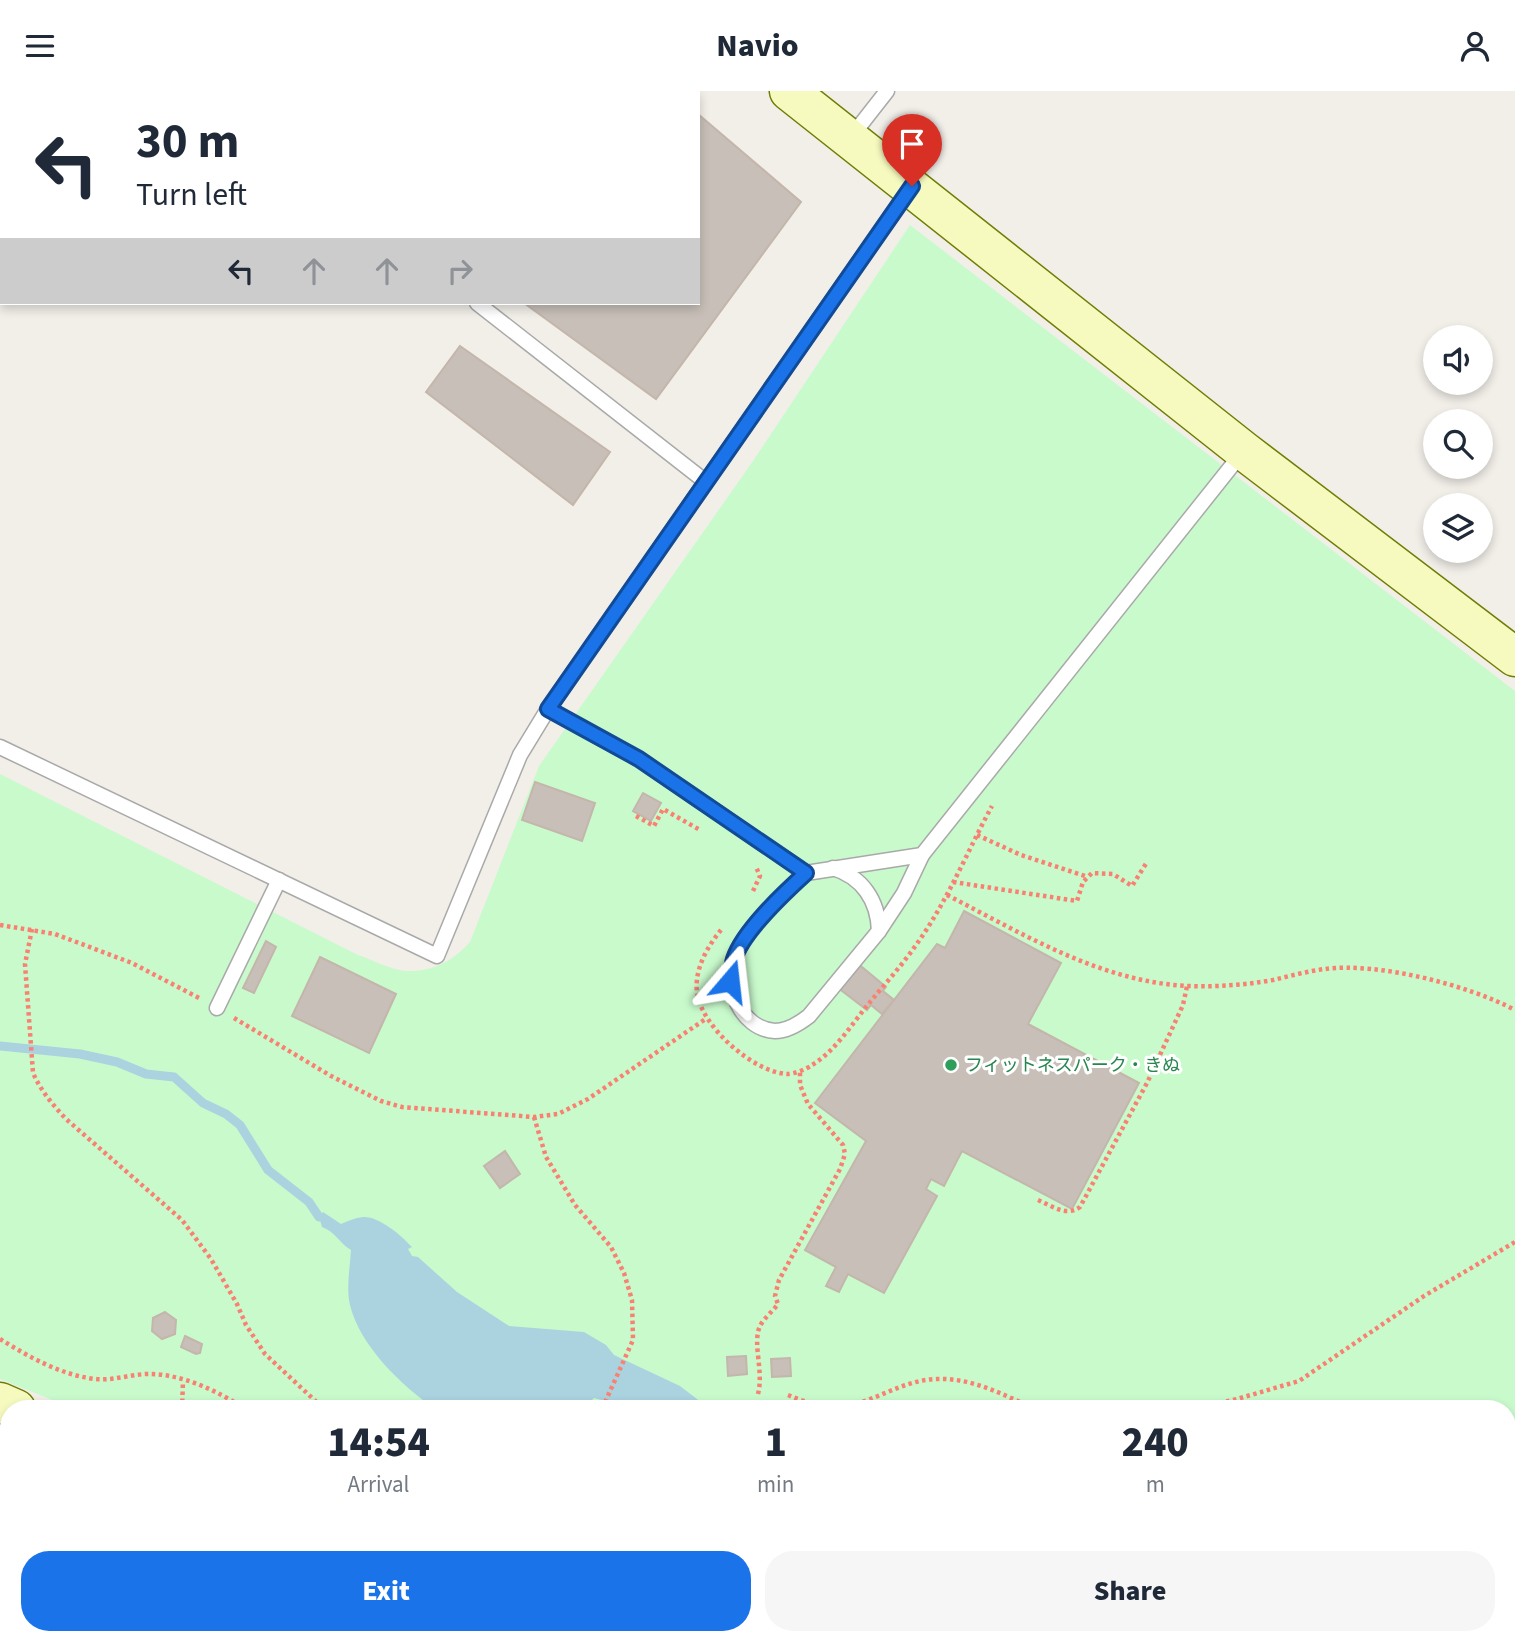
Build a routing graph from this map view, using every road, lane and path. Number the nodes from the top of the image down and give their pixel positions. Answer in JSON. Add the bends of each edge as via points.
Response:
{"nodes":[{"id":1,"x":789,"y":91,"type":"edge"},
{"id":2,"x":887,"y":91,"type":"edge"},
{"id":3,"x":850,"y":138,"type":"junction"},
{"id":4,"x":912,"y":186,"type":"junction"},
{"id":5,"x":480,"y":305,"type":"edge"},
{"id":6,"x":1244,"y":451,"type":"junction"},
{"id":7,"x":706,"y":482,"type":"junction"},
{"id":8,"x":1515,"y":657,"type":"edge"},
{"id":9,"x":548,"y":709,"type":"junction"},
{"id":10,"x":0,"y":747,"type":"edge"},
{"id":11,"x":977,"y":835,"type":"dead end"},
{"id":12,"x":922,"y":855,"type":"junction"},
{"id":13,"x":1147,"y":862,"type":"dead end"},
{"id":14,"x":831,"y":868,"type":"junction"},
{"id":15,"x":806,"y":873,"type":"junction"},
{"id":16,"x":1088,"y":877,"type":"junction"},
{"id":17,"x":279,"y":880,"type":"junction"},
{"id":18,"x":953,"y":882,"type":"dead end"},
{"id":19,"x":947,"y":895,"type":"dead end"},
{"id":20,"x":0,"y":925,"type":"edge"},
{"id":21,"x":32,"y":929,"type":"junction"},
{"id":22,"x":878,"y":931,"type":"junction"},
{"id":23,"x":1187,"y":986,"type":"junction"},
{"id":24,"x":217,"y":1008,"type":"junction"},
{"id":25,"x":1515,"y":1010,"type":"edge"},
{"id":26,"x":707,"y":1018,"type":"dead end"},
{"id":27,"x":800,"y":1070,"type":"dead end"},
{"id":28,"x":534,"y":1117,"type":"junction"},
{"id":29,"x":1038,"y":1200,"type":"dead end"},
{"id":30,"x":1515,"y":1241,"type":"edge"},
{"id":31,"x":0,"y":1339,"type":"edge"},
{"id":32,"x":183,"y":1381,"type":"junction"},
{"id":33,"x":758,"y":1394,"type":"dead end"},
{"id":34,"x":788,"y":1395,"type":"dead end"},
{"id":35,"x":182,"y":1400,"type":"edge"},
{"id":36,"x":229,"y":1400,"type":"edge"},
{"id":37,"x":315,"y":1400,"type":"edge"},
{"id":38,"x":606,"y":1400,"type":"edge"},
{"id":39,"x":806,"y":1400,"type":"edge"},
{"id":40,"x":864,"y":1400,"type":"edge"},
{"id":41,"x":1015,"y":1400,"type":"edge"},
{"id":42,"x":1232,"y":1400,"type":"edge"}],
"edges":[{"from":1,"to":3,"type":"street"},
{"from":2,"to":3,"type":"lane"},
{"from":3,"to":4,"type":"street"},
{"from":4,"to":6,"type":"street"},
{"from":4,"to":7,"type":"lane"},
{"from":5,"to":7,"type":"lane"},
{"from":6,"to":8,"type":"street"},
{"from":6,"to":12,"type":"lane"},
{"from":7,"to":9,"type":"lane"},
{"from":9,"to":15,"type":"lane","via":[[639,759]]},
{"from":9,"to":17,"type":"lane","via":[[520,755],[437,956]]},
{"from":10,"to":17,"type":"lane"},
{"from":11,"to":16,"type":"path"},
{"from":12,"to":14,"type":"lane"},
{"from":12,"to":22,"type":"lane"},
{"from":13,"to":16,"type":"path","via":[[1132,886],[1113,874]]},
{"from":14,"to":15,"type":"lane"},
{"from":14,"to":22,"type":"lane","via":[[848,873],[863,885],[874,903]]},
{"from":15,"to":22,"type":"lane","via":[[771,907],[735,957],[730,981],[739,1008],[752,1023],[775,1031],[809,1016]]},
{"from":16,"to":18,"type":"path","via":[[1077,901]]},
{"from":17,"to":24,"type":"lane"},
{"from":19,"to":23,"type":"path","via":[[1057,951],[1148,982]]},
{"from":20,"to":21,"type":"path"},
{"from":21,"to":24,"type":"path","via":[[55,933],[132,963]]},
{"from":21,"to":37,"type":"path","via":[[25,964],[33,1073],[66,1119],[182,1220],[211,1259],[260,1348]]},
{"from":23,"to":25,"type":"path","via":[[1230,986],[1324,969],[1363,968],[1443,983]]},
{"from":23,"to":29,"type":"path","via":[[1183,1005],[1147,1083],[1080,1207],[1066,1212]]},
{"from":24,"to":28,"type":"path","via":[[381,1101],[402,1107]]},
{"from":26,"to":28,"type":"path","via":[[587,1099],[558,1114]]},
{"from":27,"to":33,"type":"path","via":[[807,1104],[843,1145],[845,1154],[779,1280],[778,1304],[760,1326],[757,1340],[762,1380]]},
{"from":28,"to":38,"type":"path","via":[[546,1157],[575,1205],[611,1247],[632,1300],[634,1327],[629,1350]]},
{"from":30,"to":42,"type":"path","via":[[1299,1381]]},
{"from":31,"to":32,"type":"path","via":[[76,1375],[97,1379],[152,1374]]},
{"from":32,"to":35,"type":"path"},
{"from":32,"to":36,"type":"path"},
{"from":34,"to":39,"type":"path"},
{"from":40,"to":41,"type":"path","via":[[917,1381],[959,1380]]}]}
